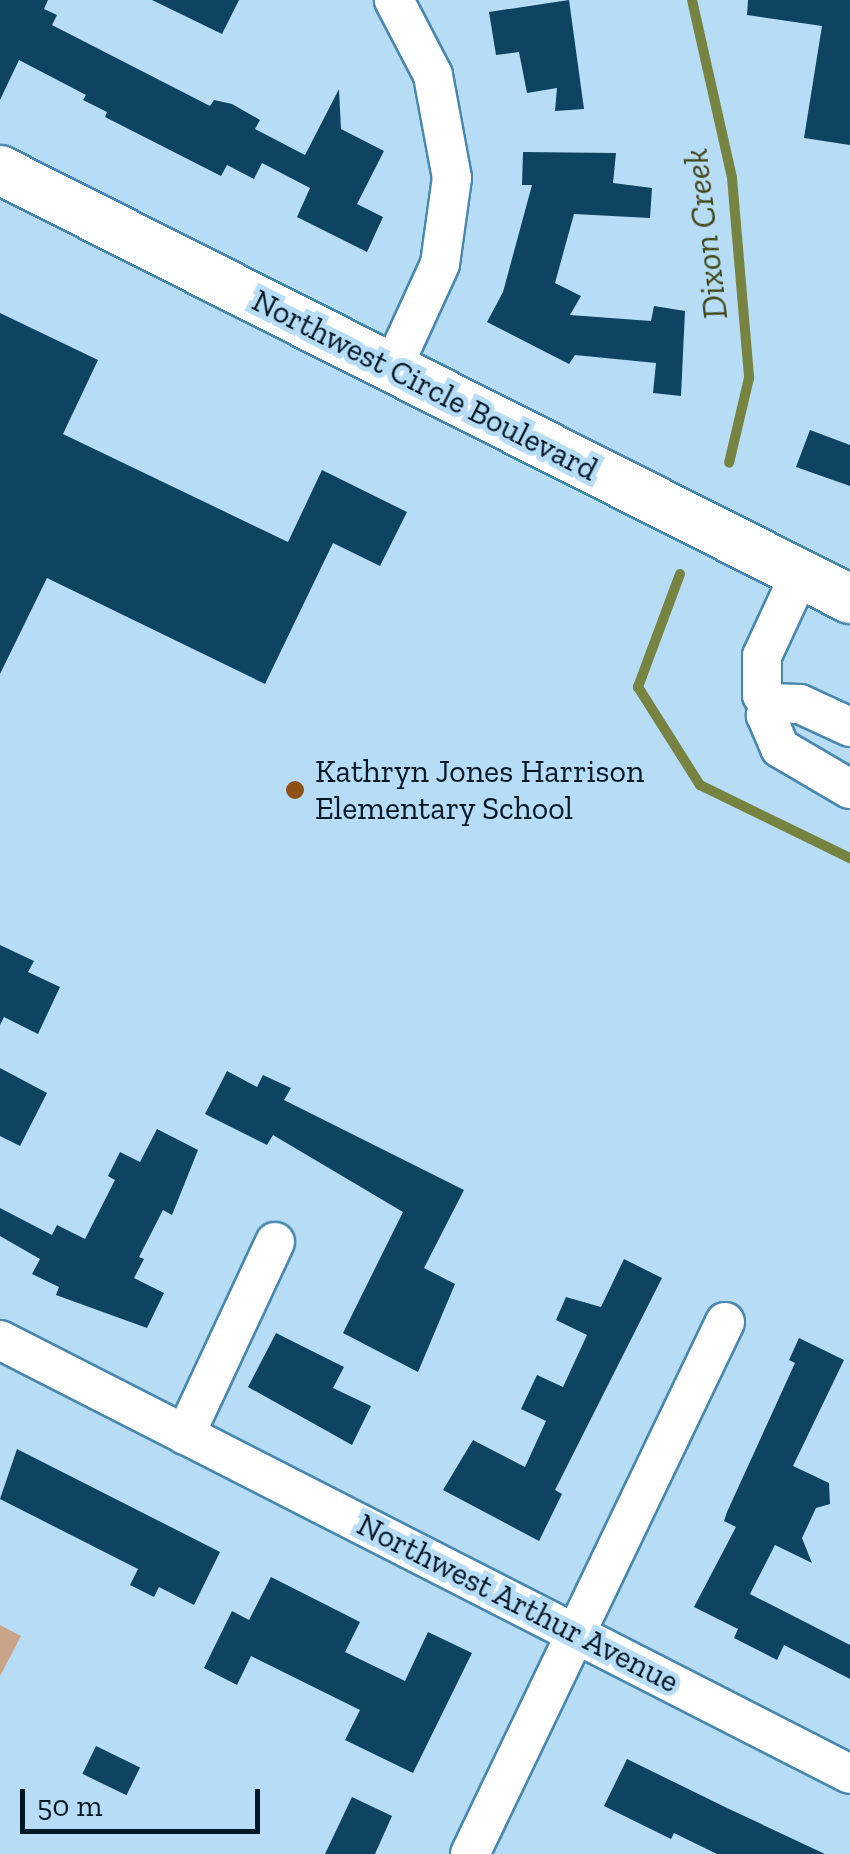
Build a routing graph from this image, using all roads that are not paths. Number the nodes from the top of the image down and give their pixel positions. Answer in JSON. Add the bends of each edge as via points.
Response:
{"nodes":[{"id":1,"x":394,"y":0,"type":"edge"},
{"id":2,"x":0,"y":172,"type":"edge"},
{"id":3,"x":392,"y":368,"type":"junction"},
{"id":4,"x":800,"y":574,"type":"junction"},
{"id":5,"x":850,"y":599,"type":"edge"},
{"id":6,"x":770,"y":707,"type":"junction"},
{"id":7,"x":850,"y":726,"type":"edge"},
{"id":8,"x":850,"y":789,"type":"edge"},
{"id":9,"x":275,"y":1242,"type":"dead end"},
{"id":10,"x":726,"y":1322,"type":"dead end"},
{"id":11,"x":0,"y":1340,"type":"edge"},
{"id":12,"x":184,"y":1435,"type":"junction"},
{"id":13,"x":576,"y":1632,"type":"junction"},
{"id":14,"x":850,"y":1774,"type":"edge"},
{"id":15,"x":470,"y":1854,"type":"edge"}],
"edges":[{"from":1,"to":3,"type":"street","via":[[433,75],[452,178],[440,264]]},
{"from":2,"to":3,"type":"main road","name":"Northwest Circle Boulevard"},
{"from":3,"to":4,"type":"main road","name":"Northwest Circle Boulevard"},
{"from":4,"to":5,"type":"main road","name":"Northwest Circle Boulevard"},
{"from":4,"to":6,"type":"street","via":[[762,656],[762,695]]},
{"from":6,"to":7,"type":"street","via":[[800,704]]},
{"from":6,"to":8,"type":"street","via":[[767,722],[780,748]]},
{"from":9,"to":12,"type":"street"},
{"from":10,"to":13,"type":"street"},
{"from":11,"to":12,"type":"street","name":"Northwest Arthur Avenue"},
{"from":12,"to":13,"type":"street","name":"Northwest Arthur Avenue"},
{"from":13,"to":14,"type":"street","name":"Northwest Arthur Avenue"},
{"from":13,"to":15,"type":"street"}]}
